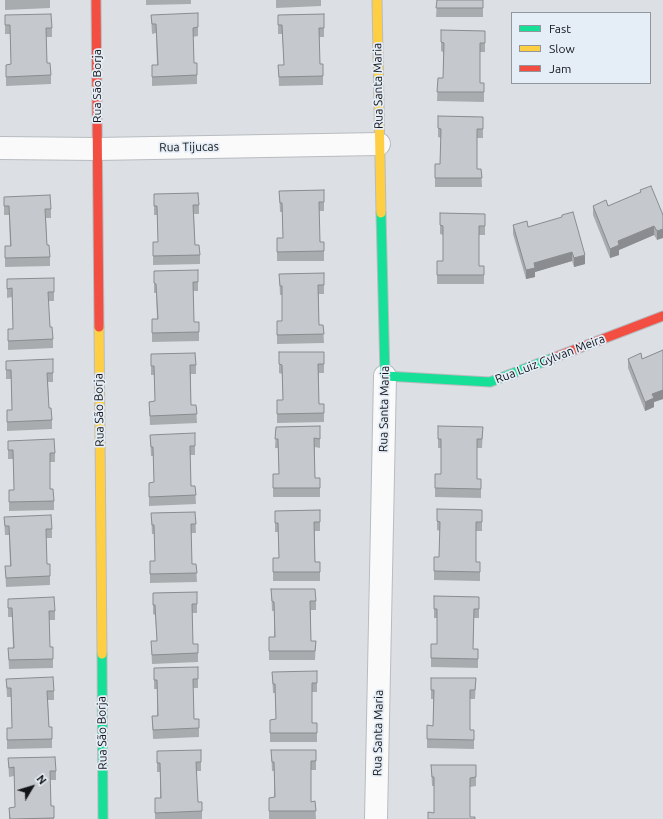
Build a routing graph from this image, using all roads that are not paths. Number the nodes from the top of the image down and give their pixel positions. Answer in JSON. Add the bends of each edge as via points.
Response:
{"nodes":[{"id":1,"x":96,"y":0,"type":"edge"},
{"id":2,"x":377,"y":0,"type":"edge"},
{"id":3,"x":379,"y":144,"type":"junction"},
{"id":4,"x":0,"y":148,"type":"edge"},
{"id":5,"x":97,"y":149,"type":"junction"},
{"id":6,"x":663,"y":316,"type":"edge"},
{"id":7,"x":385,"y":376,"type":"junction"},
{"id":8,"x":103,"y":819,"type":"edge"},
{"id":9,"x":376,"y":819,"type":"edge"}],
"edges":[{"from":1,"to":5,"type":"street","name":"Rua São Borja"},
{"from":2,"to":3,"type":"street","name":"Rua Santa Maria"},
{"from":3,"to":5,"type":"street","name":"Rua Tijucas"},
{"from":3,"to":7,"type":"street","name":"Rua Santa Maria"},
{"from":4,"to":5,"type":"street","name":"Rua Tijucas"},
{"from":5,"to":8,"type":"street","name":"Rua São Borja"},
{"from":6,"to":7,"type":"street","name":"Rua Luiz Gylvan Meira","via":[[490,382]]},
{"from":7,"to":9,"type":"street","name":"Rua Santa Maria"}]}
